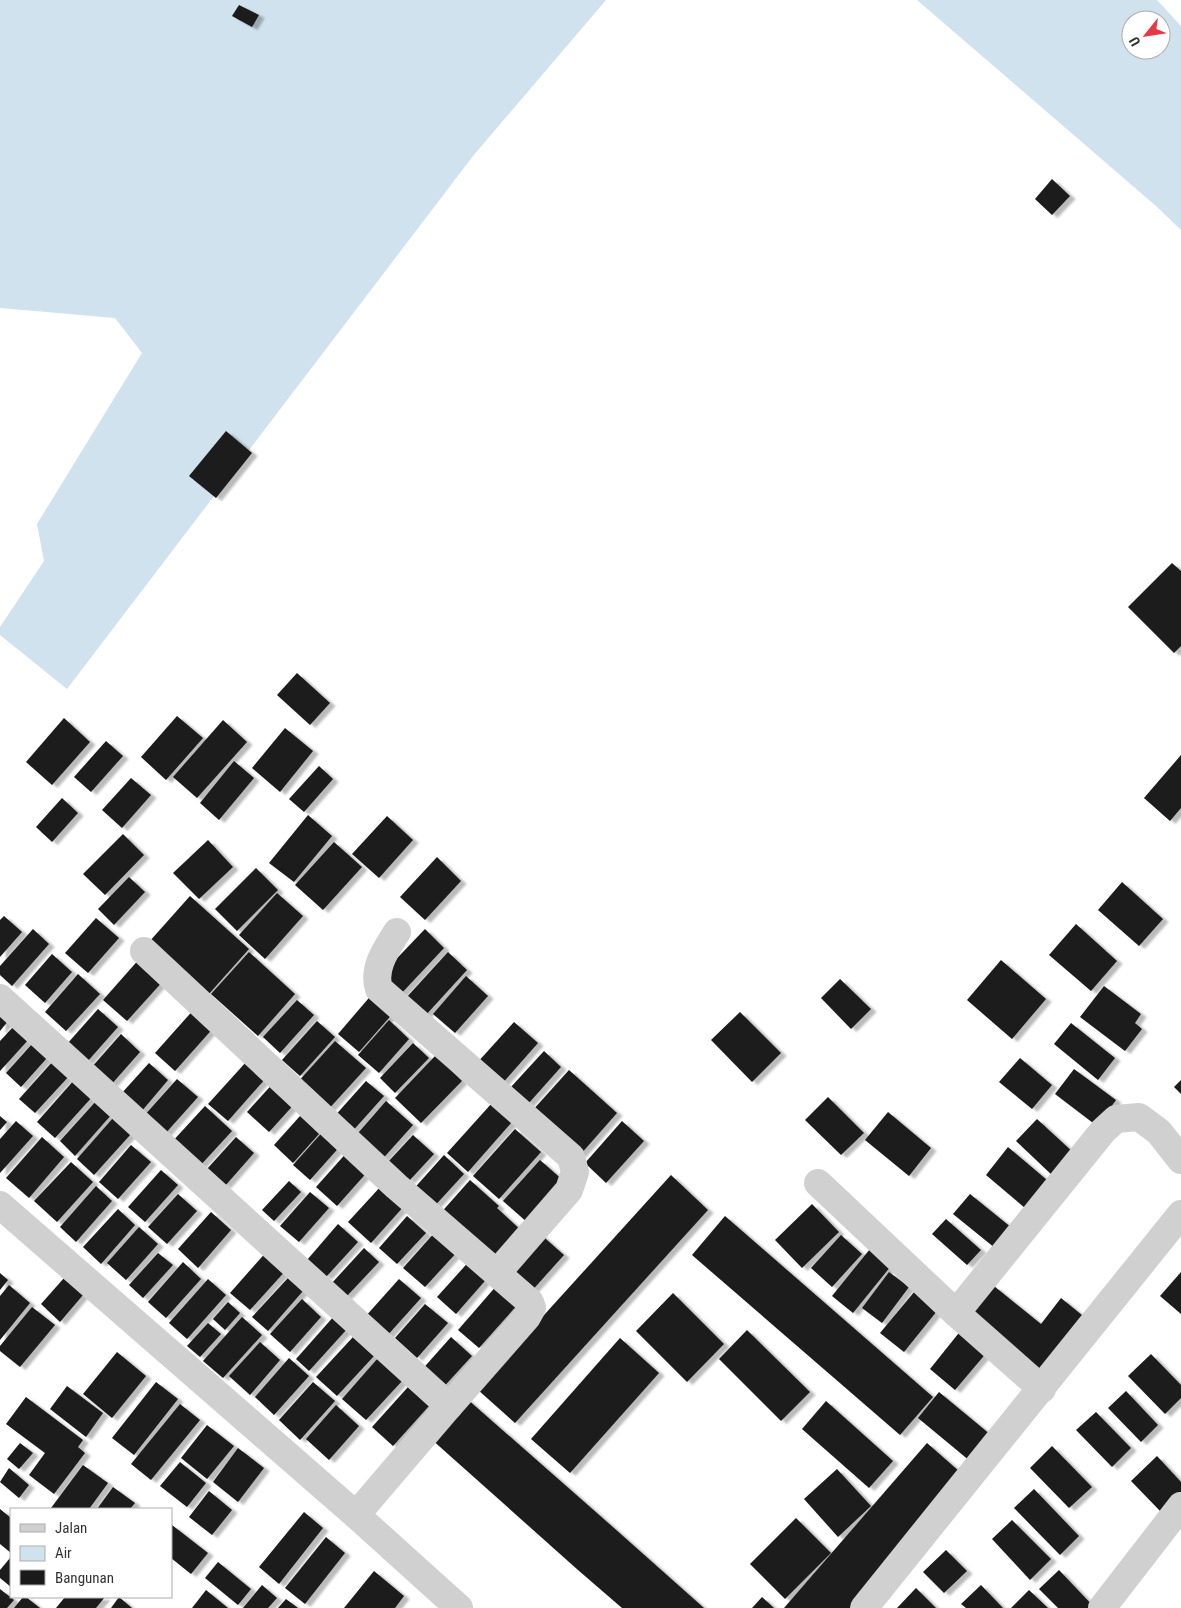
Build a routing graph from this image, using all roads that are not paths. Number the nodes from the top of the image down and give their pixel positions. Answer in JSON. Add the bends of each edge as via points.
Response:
{"nodes":[{"id":1,"x":397,"y":932,"type":"dead end"},
{"id":2,"x":144,"y":951,"type":"dead end"},
{"id":3,"x":0,"y":998,"type":"edge"},
{"id":4,"x":1181,"y":1160,"type":"edge"},
{"id":5,"x":818,"y":1183,"type":"dead end"},
{"id":6,"x":0,"y":1205,"type":"edge"},
{"id":7,"x":1181,"y":1214,"type":"edge"},
{"id":8,"x":497,"y":1273,"type":"junction"},
{"id":9,"x":956,"y":1313,"type":"junction"},
{"id":10,"x":1042,"y":1389,"type":"junction"},
{"id":11,"x":449,"y":1406,"type":"junction"},
{"id":12,"x":1181,"y":1506,"type":"edge"},
{"id":13,"x":356,"y":1515,"type":"junction"},
{"id":14,"x":459,"y":1608,"type":"edge"},
{"id":15,"x":864,"y":1608,"type":"edge"},
{"id":16,"x":1102,"y":1608,"type":"edge"}],
"edges":[{"from":1,"to":8,"type":"street","via":[[380,960],[379,989],[571,1157],[575,1172],[569,1190]]},
{"from":2,"to":8,"type":"street","via":[[396,1186]]},
{"from":3,"to":11,"type":"street"},
{"from":4,"to":9,"type":"street","via":[[1159,1132],[1139,1117],[1116,1119]]},
{"from":5,"to":9,"type":"street"},
{"from":6,"to":13,"type":"street"},
{"from":7,"to":10,"type":"street"},
{"from":8,"to":11,"type":"street","via":[[530,1302],[532,1308]]},
{"from":9,"to":10,"type":"street"},
{"from":10,"to":15,"type":"street"},
{"from":11,"to":13,"type":"street"},
{"from":12,"to":16,"type":"street"},
{"from":13,"to":14,"type":"street"}]}
